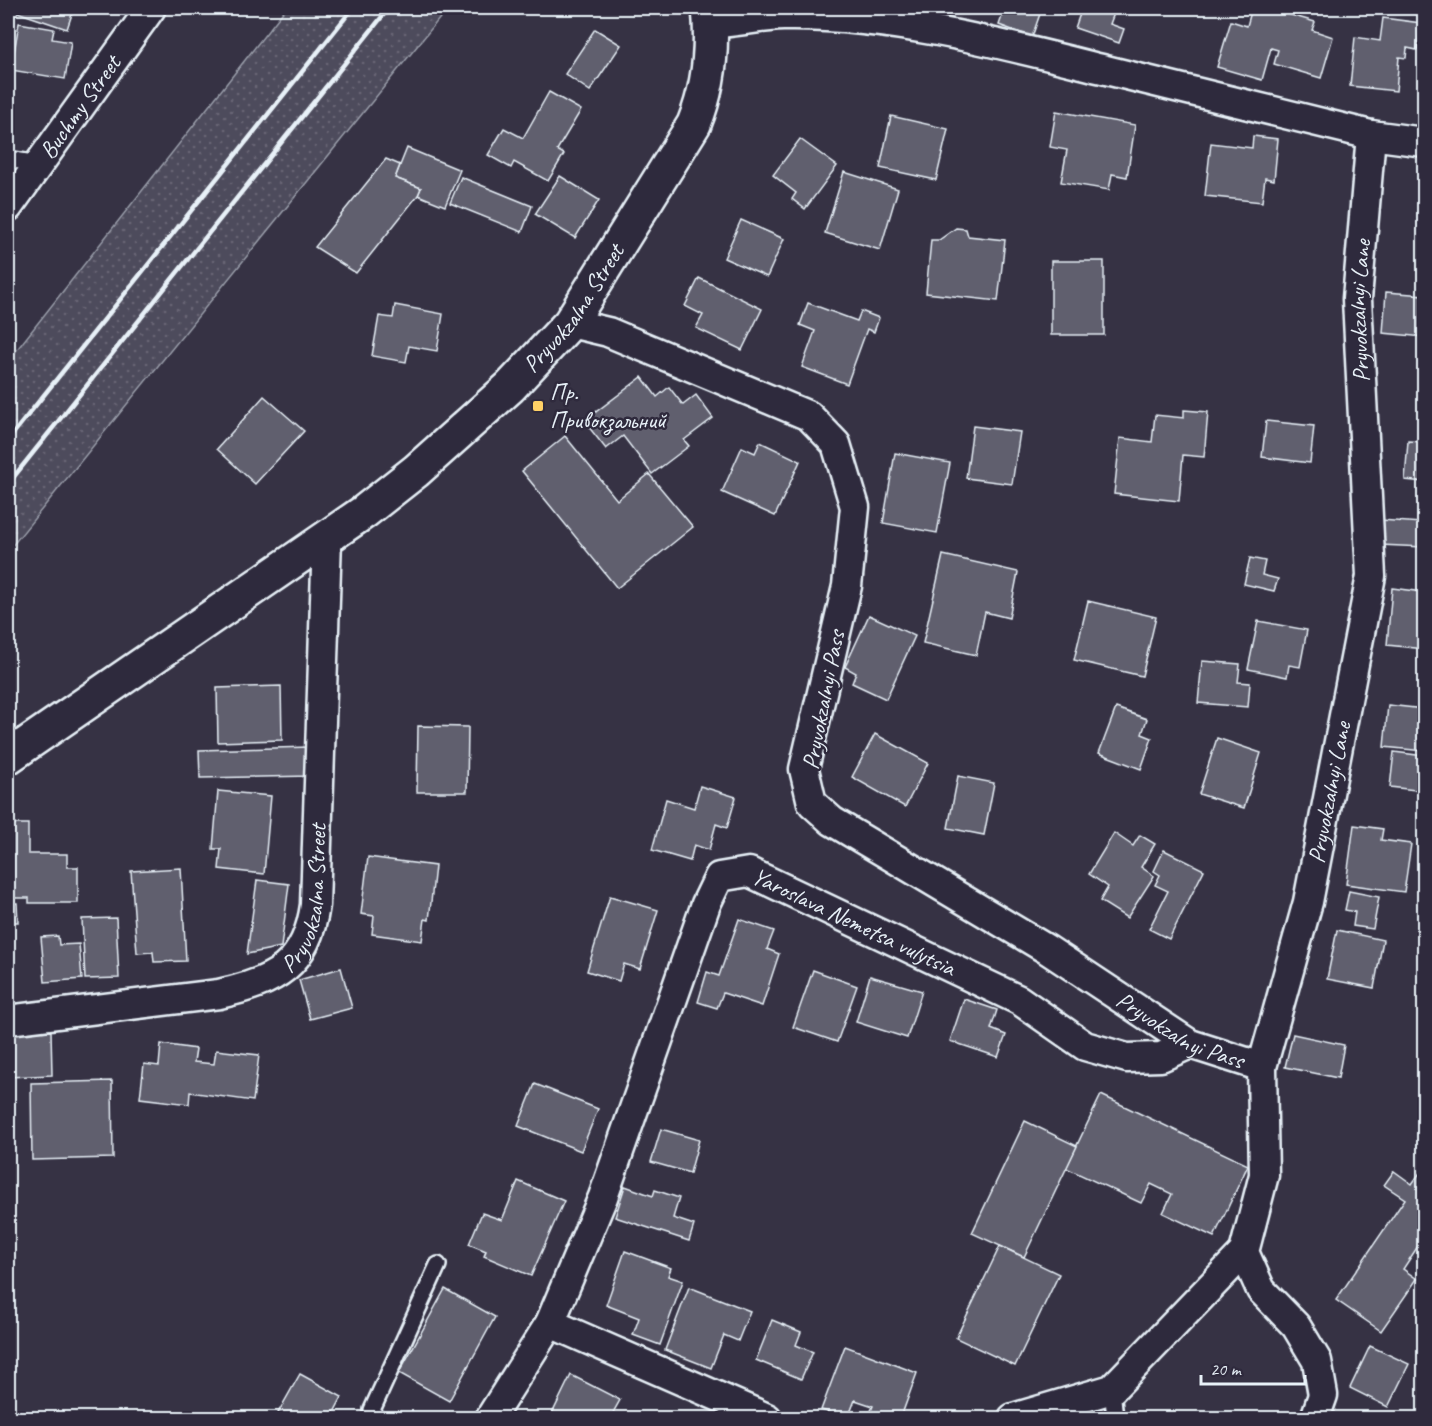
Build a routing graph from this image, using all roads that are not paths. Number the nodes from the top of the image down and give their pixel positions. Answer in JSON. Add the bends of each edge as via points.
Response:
{"nodes":[{"id":1,"x":151,"y":8,"type":"edge"},
{"id":2,"x":710,"y":16,"type":"edge"},
{"id":3,"x":1371,"y":135,"type":"junction"},
{"id":4,"x":1425,"y":142,"type":"edge"},
{"id":5,"x":8,"y":159,"type":"edge"},
{"id":6,"x":39,"y":164,"type":"junction"},
{"id":7,"x":8,"y":207,"type":"edge"},
{"id":8,"x":570,"y":323,"type":"junction"},
{"id":9,"x":327,"y":538,"type":"junction"},
{"id":10,"x":8,"y":757,"type":"edge"},
{"id":11,"x":8,"y":1020,"type":"edge"},
{"id":12,"x":1190,"y":1044,"type":"junction"},
{"id":13,"x":1262,"y":1067,"type":"junction"},
{"id":14,"x":1244,"y":1252,"type":"junction"},
{"id":15,"x":438,"y":1265,"type":"dead end"},
{"id":16,"x":550,"y":1323,"type":"junction"},
{"id":17,"x":1112,"y":1389,"type":"junction"},
{"id":18,"x":372,"y":1419,"type":"edge"},
{"id":19,"x":490,"y":1419,"type":"edge"},
{"id":20,"x":767,"y":1419,"type":"edge"},
{"id":21,"x":1012,"y":1419,"type":"edge"},
{"id":22,"x":1115,"y":1419,"type":"edge"},
{"id":23,"x":1315,"y":1419,"type":"edge"}],
"edges":[{"from":1,"to":6,"type":"street","name":"Buchmy Street"},
{"from":2,"to":3,"type":"street","via":[[809,17],[937,31]]},
{"from":2,"to":8,"type":"street","name":"Pryvokzalna Street","via":[[706,82],[694,124]]},
{"from":3,"to":4,"type":"street"},
{"from":3,"to":13,"type":"street","name":"Pryvokzalnyi Lane","via":[[1357,299],[1371,576],[1308,902]]},
{"from":5,"to":6,"type":"lane"},
{"from":6,"to":7,"type":"street","name":"Buchmy Street"},
{"from":8,"to":9,"type":"street","name":"Pryvokzalna Street","via":[[510,387],[364,512]]},
{"from":8,"to":12,"type":"street","name":"Pryvokzalnyi Pass","via":[[608,332],[809,416],[836,444],[855,507],[847,586],[804,769],[812,803],[832,821],[1048,950]]},
{"from":9,"to":10,"type":"street","name":"Pryvokzalna Street"},
{"from":9,"to":11,"type":"street","name":"Pryvokzalna Street","via":[[315,905],[305,944],[293,962],[239,990]]},
{"from":12,"to":13,"type":"street","name":"Pryvokzalnyi Pass"},
{"from":12,"to":16,"type":"street","name":"Yaroslava Nemetsa vulytsia","via":[[1161,1057],[1127,1059],[1085,1046],[1020,1000],[749,872],[719,877],[706,904],[603,1197]]},
{"from":13,"to":14,"type":"street","name":"Pryvokzalnyi Lane","via":[[1264,1175]]},
{"from":14,"to":17,"type":"street"},
{"from":14,"to":23,"type":"street","via":[[1261,1290],[1296,1326],[1317,1361],[1323,1395]]},
{"from":15,"to":18,"type":"lane","via":[[372,1410]]},
{"from":16,"to":19,"type":"street","name":"Yaroslava Nemetsa vulytsia"},
{"from":16,"to":20,"type":"street"},
{"from":17,"to":21,"type":"street"},
{"from":17,"to":22,"type":"lane"}]}
